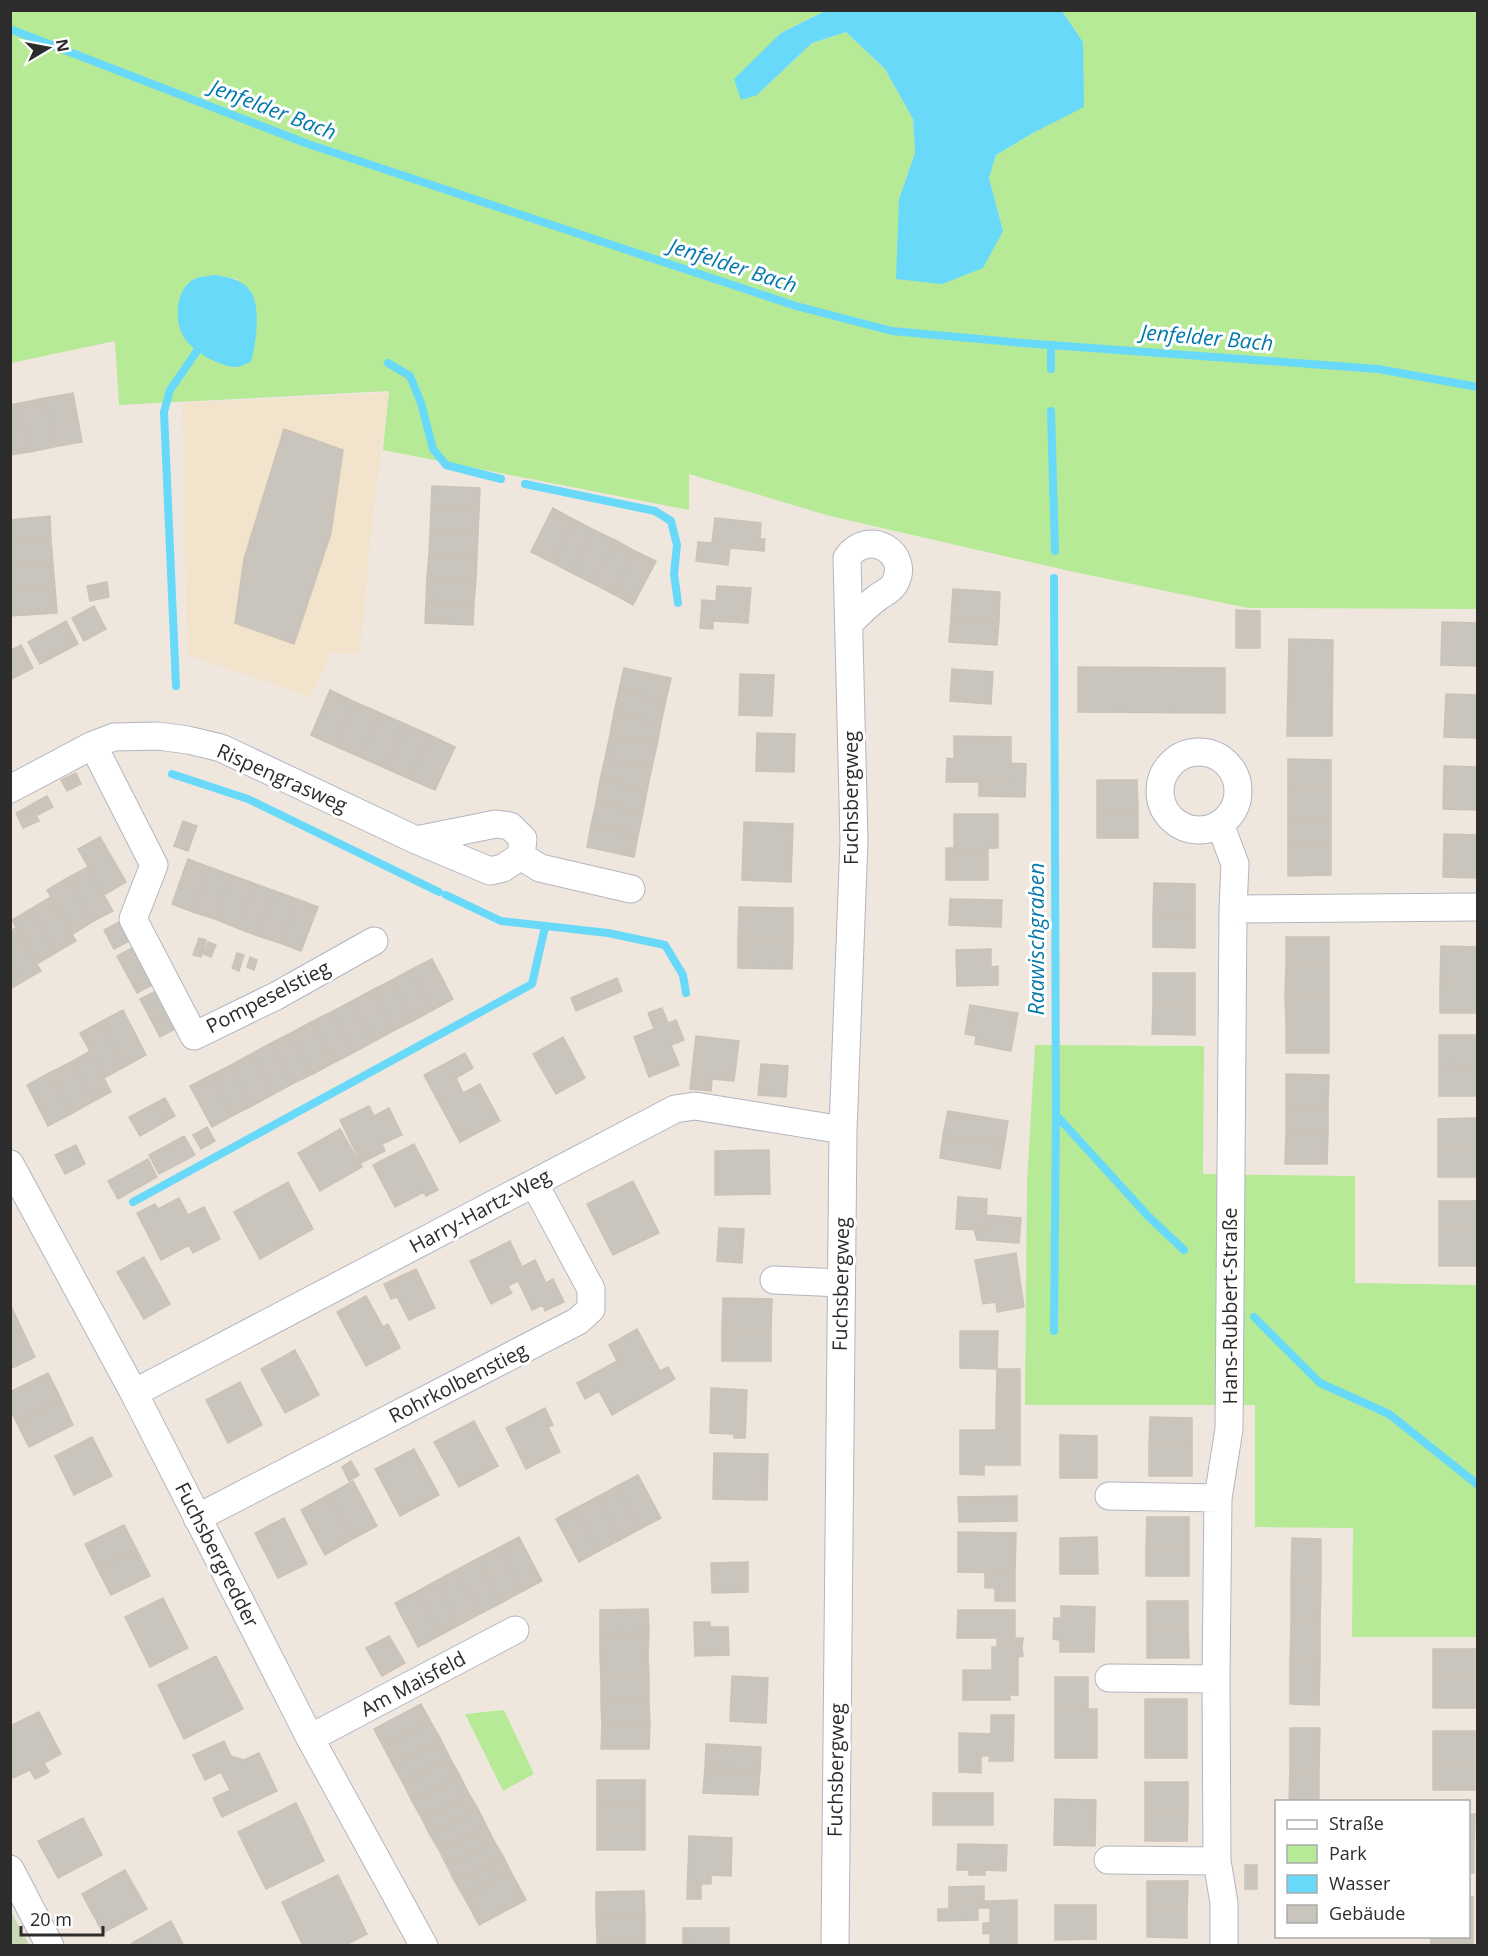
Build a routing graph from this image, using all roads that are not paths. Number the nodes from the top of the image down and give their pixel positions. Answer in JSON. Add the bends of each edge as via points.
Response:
{"nodes":[{"id":1,"x":849,"y":623,"type":"dead end"},
{"id":2,"x":93,"y":745,"type":"junction"},
{"id":3,"x":12,"y":784,"type":"edge"},
{"id":4,"x":1220,"y":824,"type":"dead end"},
{"id":5,"x":416,"y":840,"type":"junction"},
{"id":6,"x":521,"y":855,"type":"junction"},
{"id":7,"x":631,"y":889,"type":"dead end"},
{"id":8,"x":1478,"y":907,"type":"edge"},
{"id":9,"x":1233,"y":909,"type":"junction"},
{"id":10,"x":374,"y":941,"type":"dead end"},
{"id":11,"x":843,"y":1130,"type":"junction"},
{"id":12,"x":10,"y":1164,"type":"edge"},
{"id":13,"x":534,"y":1183,"type":"junction"},
{"id":14,"x":774,"y":1280,"type":"dead end"},
{"id":15,"x":841,"y":1283,"type":"junction"},
{"id":16,"x":134,"y":1393,"type":"junction"},
{"id":17,"x":1109,"y":1497,"type":"dead end"},
{"id":18,"x":1218,"y":1498,"type":"junction"},
{"id":19,"x":197,"y":1518,"type":"junction"},
{"id":20,"x":515,"y":1630,"type":"dead end"},
{"id":21,"x":1109,"y":1678,"type":"dead end"},
{"id":22,"x":1216,"y":1678,"type":"junction"},
{"id":23,"x":310,"y":1738,"type":"junction"},
{"id":24,"x":1108,"y":1860,"type":"dead end"},
{"id":25,"x":1217,"y":1861,"type":"junction"},
{"id":26,"x":10,"y":1869,"type":"edge"},
{"id":27,"x":50,"y":1946,"type":"edge"},
{"id":28,"x":424,"y":1946,"type":"edge"},
{"id":29,"x":835,"y":1946,"type":"edge"},
{"id":30,"x":1224,"y":1946,"type":"edge"}],
"edges":[{"from":1,"to":11,"type":"street","name":"Fuchsbergweg","via":[[854,840]]},
{"from":2,"to":3,"type":"street","name":"Rispengrasweg"},
{"from":2,"to":5,"type":"street","name":"Rispengrasweg","via":[[114,738],[147,736],[220,748]]},
{"from":2,"to":10,"type":"street","name":"Pompeselstieg","via":[[154,865],[133,919],[194,1036]]},
{"from":4,"to":9,"type":"street","name":"Hans-Rubbert-Straße","via":[[1235,864]]},
{"from":5,"to":6,"type":"street","name":"Rispengrasweg","via":[[490,871],[503,868]]},
{"from":5,"to":6,"type":"street","via":[[496,824],[510,826],[523,839]]},
{"from":6,"to":7,"type":"street","via":[[540,868]]},
{"from":8,"to":9,"type":"street"},
{"from":9,"to":18,"type":"street","name":"Hans-Rubbert-Straße","via":[[1229,1429]]},
{"from":11,"to":13,"type":"street","name":"Harry-Hartz-Weg","via":[[695,1106],[675,1109]]},
{"from":11,"to":15,"type":"street","name":"Fuchsbergweg"},
{"from":12,"to":16,"type":"street","name":"Fuchsbergredder"},
{"from":13,"to":16,"type":"street","name":"Harry-Hartz-Weg"},
{"from":13,"to":19,"type":"street","name":"Rohrkolbenstieg","via":[[591,1289],[591,1309],[578,1321]]},
{"from":14,"to":15,"type":"street"},
{"from":15,"to":29,"type":"street","name":"Fuchsbergweg"},
{"from":16,"to":19,"type":"street","name":"Fuchsbergredder"},
{"from":17,"to":18,"type":"street"},
{"from":18,"to":22,"type":"street","name":"Hans-Rubbert-Straße"},
{"from":19,"to":23,"type":"street","name":"Fuchsbergredder"},
{"from":20,"to":23,"type":"street","name":"Am Maisfeld"},
{"from":21,"to":22,"type":"street"},
{"from":22,"to":25,"type":"street","name":"Hans-Rubbert-Straße"},
{"from":23,"to":28,"type":"street","name":"Fuchsbergredder"},
{"from":24,"to":25,"type":"street"},
{"from":25,"to":30,"type":"street","name":"Hans-Rubbert-Straße","via":[[1224,1903]]},
{"from":26,"to":27,"type":"street"}]}
